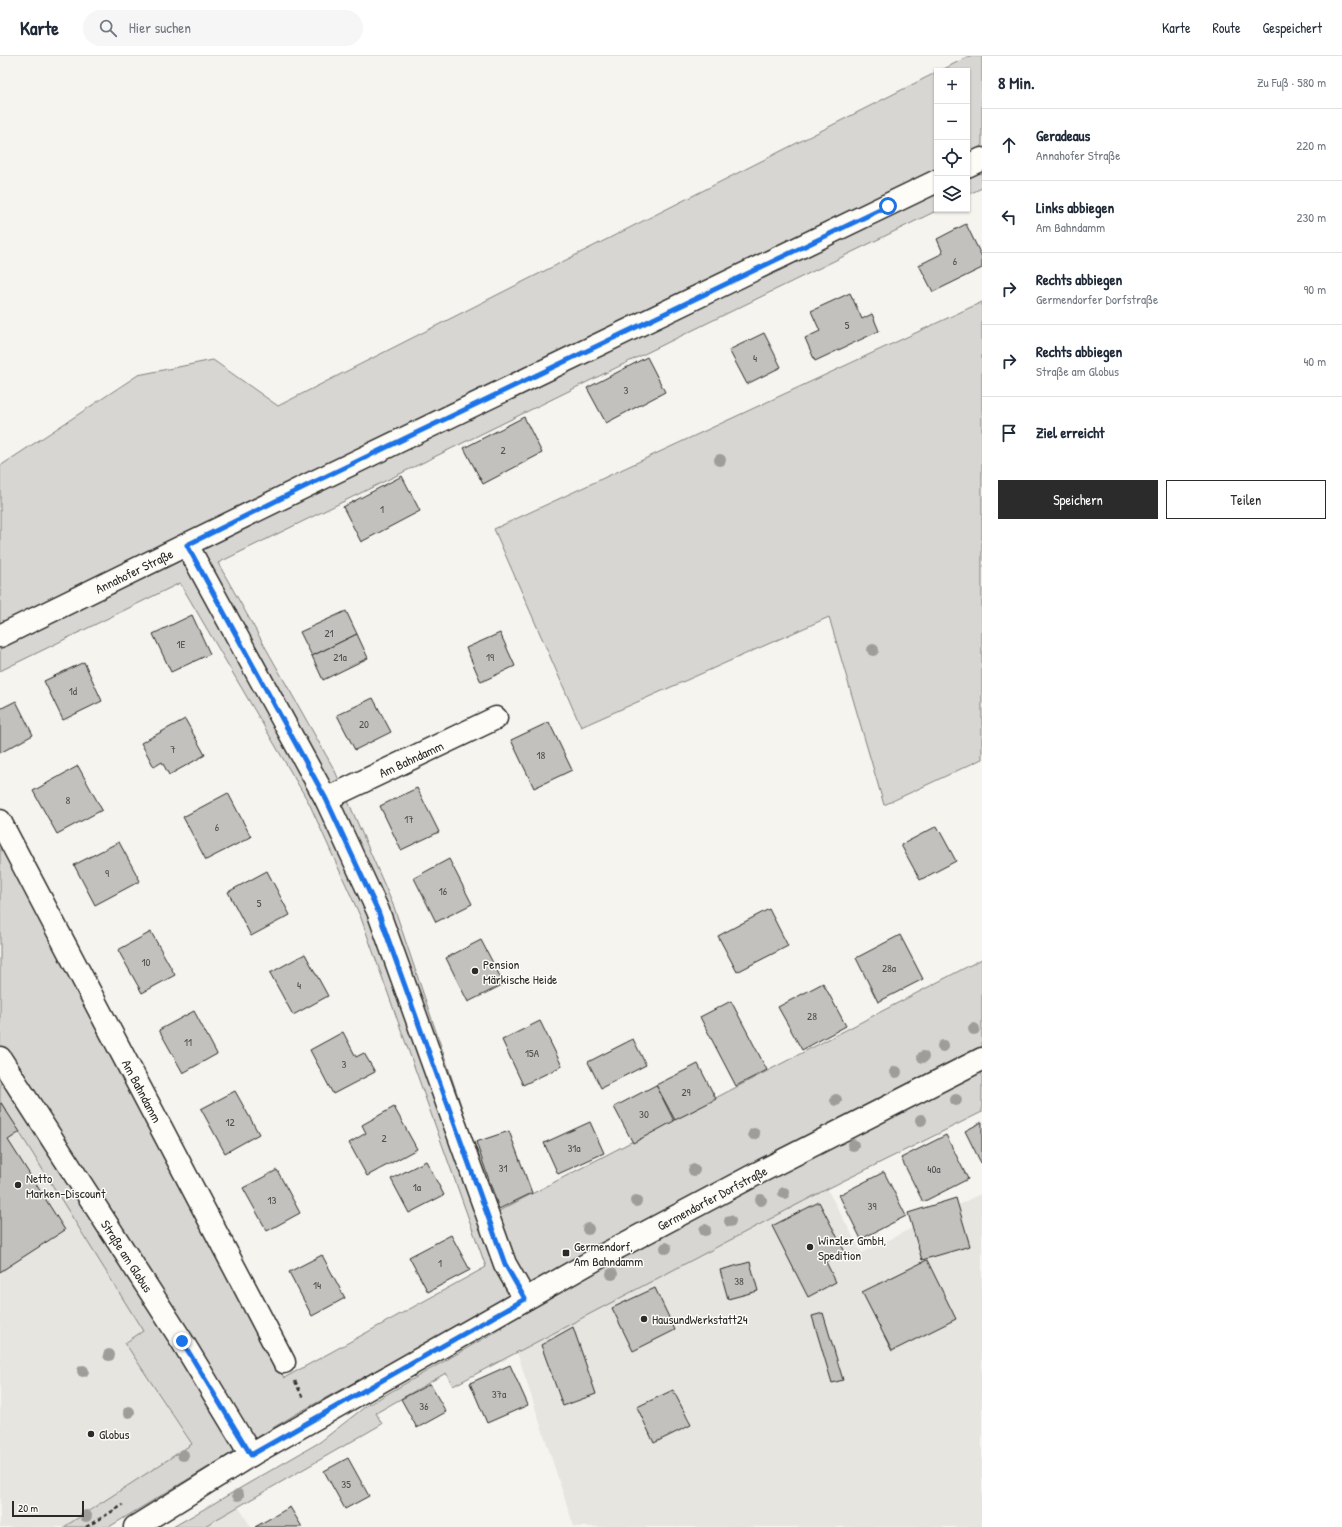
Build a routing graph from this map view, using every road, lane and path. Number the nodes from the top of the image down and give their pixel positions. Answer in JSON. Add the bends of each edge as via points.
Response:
{"nodes":[{"id":1,"x":982,"y":159,"type":"edge"},
{"id":2,"x":970,"y":165,"type":"edge"},
{"id":3,"x":934,"y":182,"type":"edge"},
{"id":4,"x":187,"y":545,"type":"junction"},
{"id":5,"x":0,"y":636,"type":"edge"},
{"id":6,"x":496,"y":718,"type":"dead end"},
{"id":7,"x":326,"y":799,"type":"junction"},
{"id":8,"x":0,"y":821,"type":"edge"},
{"id":9,"x":0,"y":1058,"type":"edge"},
{"id":10,"x":982,"y":1059,"type":"edge"},
{"id":11,"x":525,"y":1299,"type":"junction"},
{"id":12,"x":284,"y":1362,"type":"dead end"},
{"id":13,"x":251,"y":1455,"type":"junction"},
{"id":14,"x":135,"y":1527,"type":"edge"}],
"edges":[{"from":1,"to":2,"type":"street"},
{"from":3,"to":4,"type":"street","name":"Annahofer Straße"},
{"from":4,"to":5,"type":"street","name":"Annahofer Straße"},
{"from":4,"to":7,"type":"street"},
{"from":6,"to":7,"type":"street","name":"Am Bahndamm"},
{"from":7,"to":11,"type":"street","via":[[378,911],[505,1264]]},
{"from":8,"to":12,"type":"street","name":"Am Bahndamm"},
{"from":9,"to":13,"type":"street","name":"Straße am Globus","via":[[182,1341]]},
{"from":10,"to":11,"type":"street","name":"Germendorfer Dorfstraße","via":[[756,1174]]},
{"from":11,"to":13,"type":"street","name":"Germendorfer Dorfstraße"},
{"from":13,"to":14,"type":"street","name":"Germendorfer Dorfstraße"}]}
